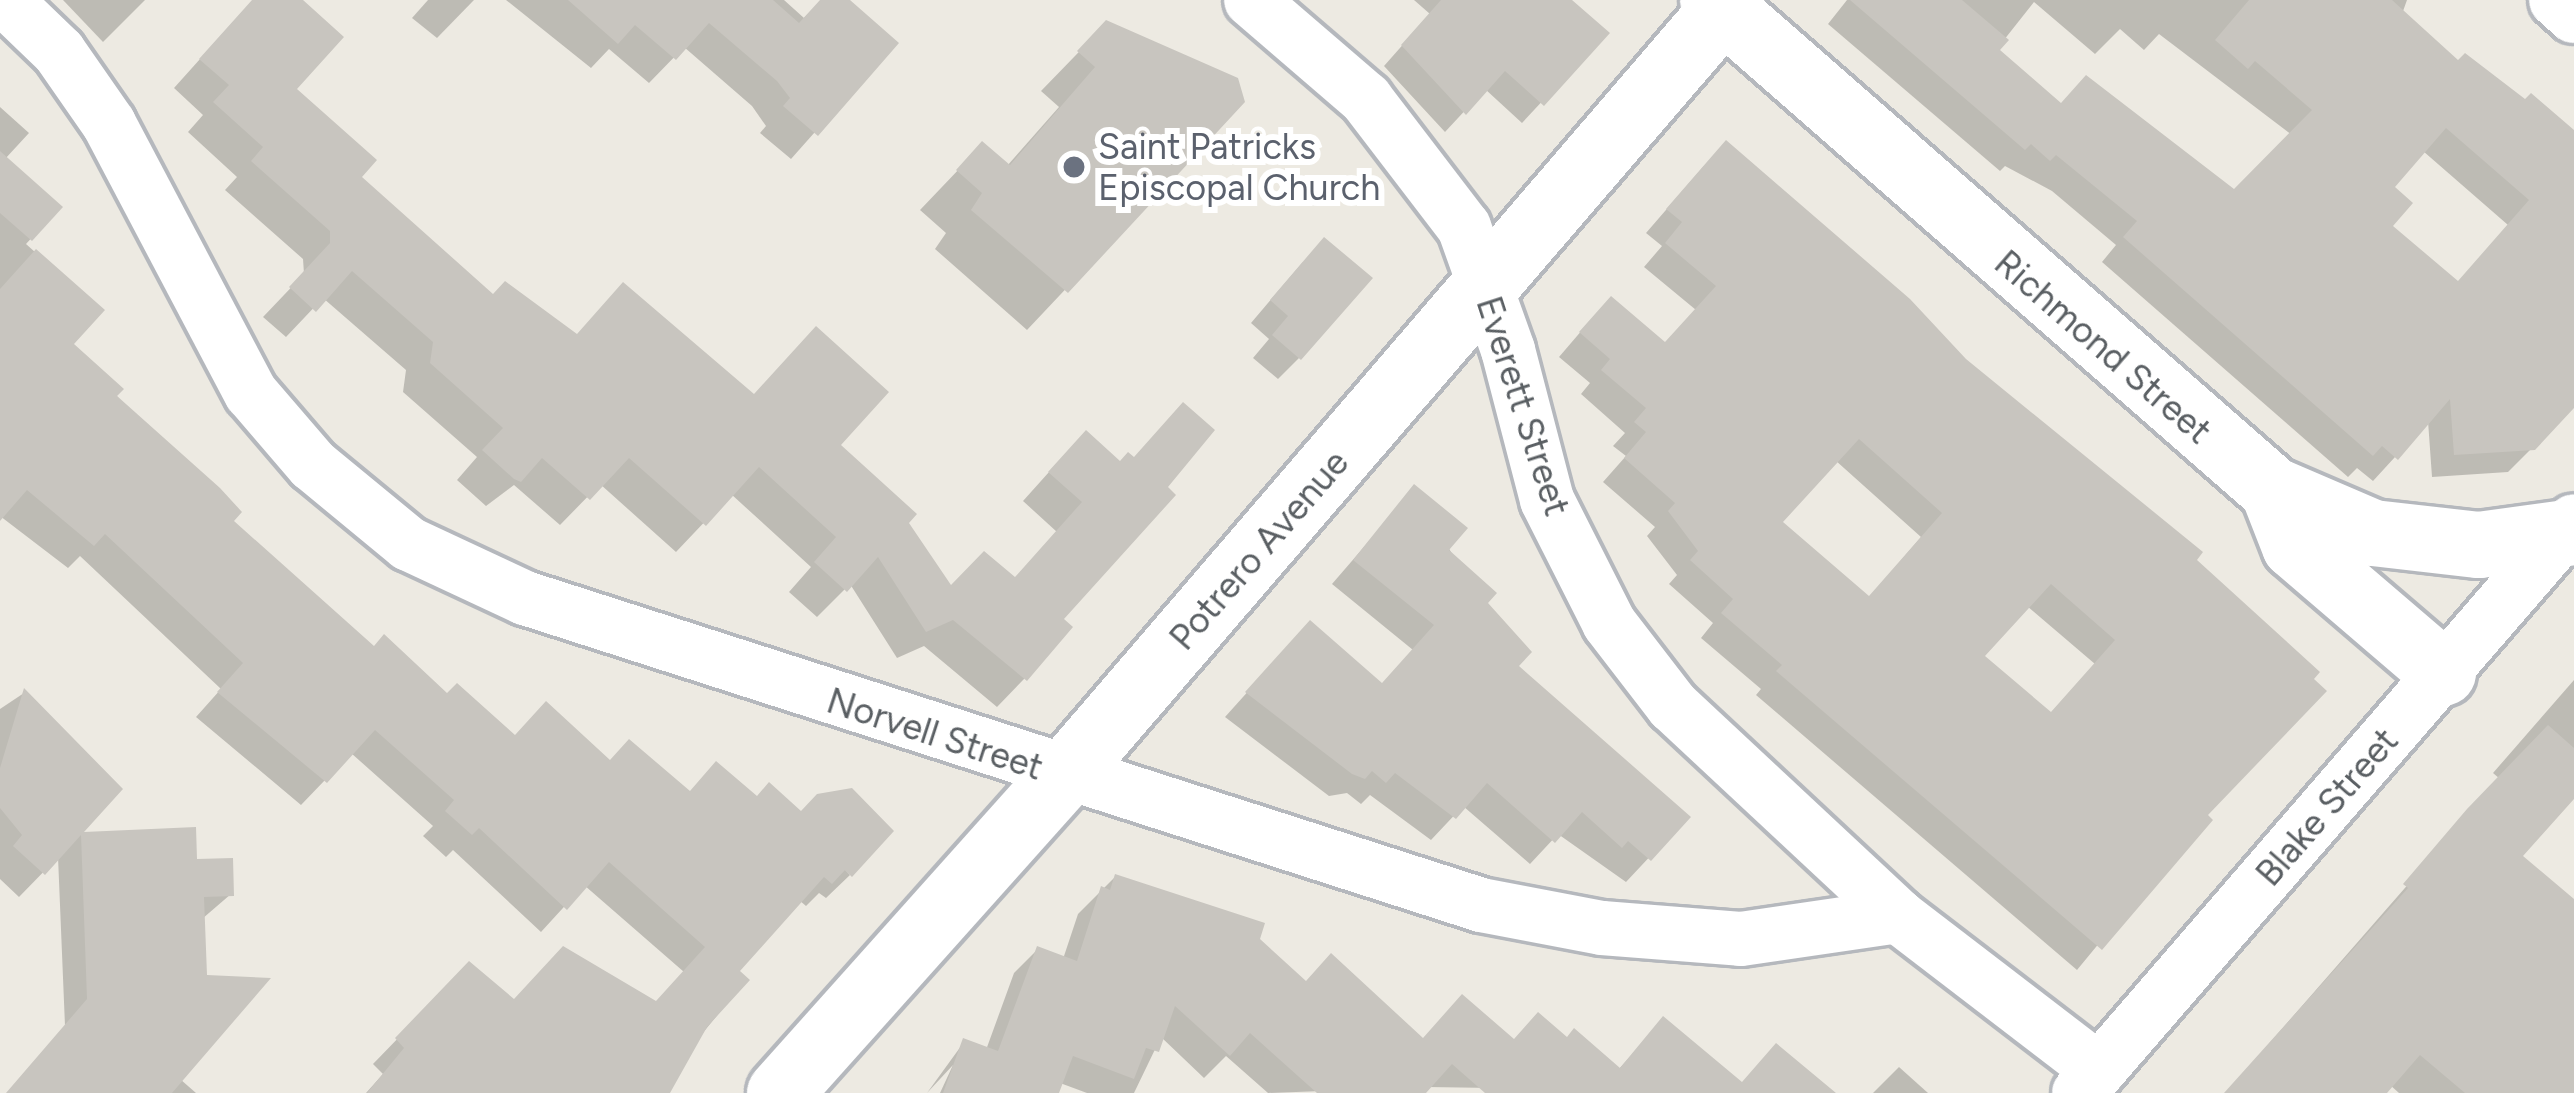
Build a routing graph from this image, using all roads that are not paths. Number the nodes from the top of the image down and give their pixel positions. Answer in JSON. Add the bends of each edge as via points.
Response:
{"nodes":[{"id":1,"x":5,"y":0,"type":"edge"},
{"id":2,"x":1251,"y":0,"type":"edge"},
{"id":3,"x":2556,"y":0,"type":"edge"},
{"id":4,"x":1722,"y":3,"type":"edge"},
{"id":5,"x":2574,"y":16,"type":"edge"},
{"id":6,"x":1486,"y":287,"type":"junction"},
{"id":7,"x":2273,"y":490,"type":"junction"},
{"id":8,"x":2570,"y":529,"type":"edge"},
{"id":9,"x":2444,"y":673,"type":"junction"},
{"id":10,"x":1064,"y":777,"type":"junction"},
{"id":11,"x":1898,"y":916,"type":"junction"},
{"id":12,"x":2089,"y":1081,"type":"edge"},
{"id":13,"x":780,"y":1093,"type":"edge"}],
"edges":[{"from":1,"to":10,"type":"street","name":"Norvell Street","via":[[58,52],[110,124],[251,393],[313,465],[409,544],[525,598]]},
{"from":2,"to":6,"type":"street","name":"Everett Street","via":[[1352,86],[1418,161],[1464,227]]},
{"from":3,"to":5,"type":"street"},
{"from":4,"to":6,"type":"street","name":"Potrero Avenue"},
{"from":4,"to":7,"type":"street","name":"Richmond Street","via":[[2197,432]]},
{"from":6,"to":10,"type":"street","name":"Potrero Avenue"},
{"from":6,"to":11,"type":"street","name":"Everett Street","via":[[1547,500],[1609,623],[1673,706]]},
{"from":7,"to":8,"type":"street","name":"Richmond Street","via":[[2373,533],[2480,545]]},
{"from":7,"to":9,"type":"street","via":[[2296,546]]},
{"from":8,"to":9,"type":"street","name":"Blake Street"},
{"from":9,"to":12,"type":"street","name":"Blake Street"},
{"from":10,"to":11,"type":"street","name":"Norvell Street","via":[[1481,905],[1602,928],[1741,939]]},
{"from":10,"to":13,"type":"street","name":"Potrero Avenue"},
{"from":11,"to":12,"type":"street"}]}
